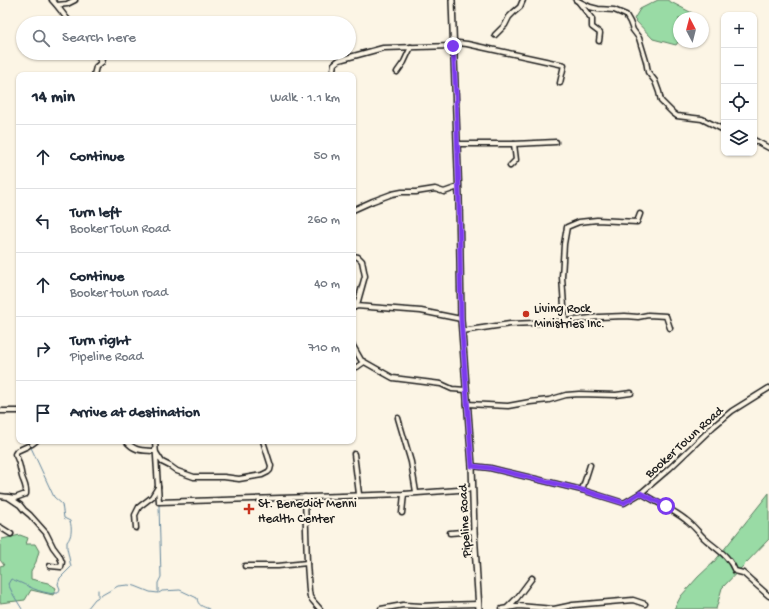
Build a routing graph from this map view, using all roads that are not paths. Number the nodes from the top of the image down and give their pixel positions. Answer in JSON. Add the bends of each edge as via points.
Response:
{"nodes":[{"id":1,"x":52,"y":0,"type":"edge"},
{"id":2,"x":75,"y":0,"type":"edge"},
{"id":3,"x":452,"y":0,"type":"edge"},
{"id":4,"x":523,"y":0,"type":"edge"},
{"id":5,"x":577,"y":0,"type":"edge"},
{"id":6,"x":57,"y":5,"type":"junction"},
{"id":7,"x":64,"y":16,"type":"edge"},
{"id":8,"x":495,"y":35,"type":"dead end"},
{"id":9,"x":599,"y":41,"type":"dead end"},
{"id":10,"x":453,"y":45,"type":"junction"},
{"id":11,"x":411,"y":47,"type":"junction"},
{"id":12,"x":356,"y":55,"type":"edge"},
{"id":13,"x":338,"y":60,"type":"edge"},
{"id":14,"x":102,"y":62,"type":"edge"},
{"id":15,"x":95,"y":72,"type":"edge"},
{"id":16,"x":333,"y":72,"type":"edge"},
{"id":17,"x":397,"y":72,"type":"dead end"},
{"id":18,"x":560,"y":83,"type":"dead end"},
{"id":19,"x":721,"y":128,"type":"edge"},
{"id":20,"x":556,"y":142,"type":"dead end"},
{"id":21,"x":757,"y":142,"type":"edge"},
{"id":22,"x":457,"y":144,"type":"junction"},
{"id":23,"x":514,"y":144,"type":"junction"},
{"id":24,"x":769,"y":148,"type":"edge"},
{"id":25,"x":510,"y":166,"type":"dead end"},
{"id":26,"x":458,"y":187,"type":"junction"},
{"id":27,"x":356,"y":208,"type":"edge"},
{"id":28,"x":640,"y":214,"type":"dead end"},
{"id":29,"x":356,"y":257,"type":"edge"},
{"id":30,"x":358,"y":300,"type":"junction"},
{"id":31,"x":356,"y":304,"type":"edge"},
{"id":32,"x":356,"y":306,"type":"edge"},
{"id":33,"x":362,"y":307,"type":"junction"},
{"id":34,"x":461,"y":319,"type":"junction"},
{"id":35,"x":565,"y":321,"type":"junction"},
{"id":36,"x":670,"y":328,"type":"dead end"},
{"id":37,"x":462,"y":331,"type":"junction"},
{"id":38,"x":356,"y":351,"type":"edge"},
{"id":39,"x":364,"y":362,"type":"junction"},
{"id":40,"x":356,"y":367,"type":"edge"},
{"id":41,"x":769,"y":388,"type":"edge"},
{"id":42,"x":466,"y":390,"type":"junction"},
{"id":43,"x":631,"y":393,"type":"dead end"},
{"id":44,"x":467,"y":404,"type":"junction"},
{"id":45,"x":0,"y":410,"type":"edge"},
{"id":46,"x":16,"y":410,"type":"edge"},
{"id":47,"x":398,"y":418,"type":"dead end"},
{"id":48,"x":30,"y":444,"type":"edge"},
{"id":49,"x":129,"y":444,"type":"edge"},
{"id":50,"x":155,"y":444,"type":"edge"},
{"id":51,"x":264,"y":444,"type":"edge"},
{"id":52,"x":156,"y":451,"type":"junction"},
{"id":53,"x":354,"y":454,"type":"dead end"},
{"id":54,"x":472,"y":466,"type":"junction"},
{"id":55,"x":590,"y":466,"type":"dead end"},
{"id":56,"x":158,"y":487,"type":"junction"},
{"id":57,"x":472,"y":489,"type":"junction"},
{"id":58,"x":582,"y":490,"type":"junction"},
{"id":59,"x":416,"y":492,"type":"junction"},
{"id":60,"x":640,"y":493,"type":"junction"},
{"id":61,"x":360,"y":494,"type":"junction"},
{"id":62,"x":404,"y":494,"type":"junction"},
{"id":63,"x":0,"y":496,"type":"edge"},
{"id":64,"x":8,"y":497,"type":"junction"},
{"id":65,"x":305,"y":497,"type":"junction"},
{"id":66,"x":402,"y":513,"type":"dead end"},
{"id":67,"x":0,"y":527,"type":"edge"},
{"id":68,"x":136,"y":528,"type":"dead end"},
{"id":69,"x":474,"y":531,"type":"junction"},
{"id":70,"x":450,"y":533,"type":"dead end"},
{"id":71,"x":11,"y":534,"type":"dead end"},
{"id":72,"x":307,"y":564,"type":"junction"},
{"id":73,"x":50,"y":566,"type":"dead end"},
{"id":74,"x":245,"y":566,"type":"dead end"},
{"id":75,"x":532,"y":578,"type":"dead end"},
{"id":76,"x":769,"y":596,"type":"edge"},
{"id":77,"x":645,"y":604,"type":"dead end"},
{"id":78,"x":479,"y":607,"type":"edge"},
{"id":79,"x":504,"y":608,"type":"edge"},
{"id":80,"x":320,"y":609,"type":"edge"},
{"id":81,"x":381,"y":609,"type":"edge"}],
"edges":[{"from":1,"to":6,"type":"street"},
{"from":2,"to":6,"type":"street"},
{"from":3,"to":10,"type":"street","name":"Pipeline Road"},
{"from":4,"to":8,"type":"street","via":[[506,25]]},
{"from":5,"to":9,"type":"street","via":[[592,19],[592,27],[600,33]]},
{"from":5,"to":19,"type":"street","via":[[590,7],[614,10],[626,15],[638,38],[648,72],[655,81],[661,101],[677,116],[702,119]]},
{"from":6,"to":7,"type":"street"},
{"from":10,"to":11,"type":"street"},
{"from":10,"to":18,"type":"street","via":[[467,44],[564,65]]},
{"from":10,"to":22,"type":"street","name":"Pipeline Road"},
{"from":11,"to":12,"type":"street","via":[[382,48]]},
{"from":11,"to":17,"type":"street"},
{"from":13,"to":16,"type":"street"},
{"from":14,"to":15,"type":"street"},
{"from":20,"to":23,"type":"street"},
{"from":21,"to":24,"type":"street"},
{"from":22,"to":23,"type":"street"},
{"from":22,"to":26,"type":"street","name":"Pipeline Road"},
{"from":23,"to":25,"type":"street","via":[[516,160]]},
{"from":26,"to":27,"type":"street","via":[[444,192],[435,190],[392,194]]},
{"from":26,"to":34,"type":"street","name":"Pipeline Road"},
{"from":28,"to":35,"type":"street","via":[[637,222],[597,220],[579,222],[567,227],[562,276]]},
{"from":29,"to":30,"type":"street","via":[[362,261],[365,276]]},
{"from":30,"to":31,"type":"street"},
{"from":30,"to":33,"type":"street"},
{"from":32,"to":33,"type":"street"},
{"from":33,"to":34,"type":"street","via":[[421,311]]},
{"from":34,"to":37,"type":"street","name":"Pipeline Road"},
{"from":35,"to":36,"type":"street","via":[[600,317],[666,316]]},
{"from":35,"to":37,"type":"street","via":[[510,324]]},
{"from":37,"to":42,"type":"street","name":"Pipeline Road"},
{"from":38,"to":39,"type":"street"},
{"from":39,"to":40,"type":"street"},
{"from":39,"to":42,"type":"street","via":[[393,378]]},
{"from":41,"to":60,"type":"street","name":"Booker Town Road","via":[[732,411]]},
{"from":42,"to":44,"type":"street","name":"Pipeline Road"},
{"from":43,"to":44,"type":"street","via":[[566,395],[508,406]]},
{"from":44,"to":54,"type":"street","name":"Pipeline Road"},
{"from":45,"to":46,"type":"street"},
{"from":47,"to":59,"type":"street","via":[[411,462]]},
{"from":48,"to":64,"type":"street","via":[[15,454],[26,486],[26,494],[15,498]]},
{"from":49,"to":52,"type":"street","via":[[138,450]]},
{"from":50,"to":52,"type":"street"},
{"from":51,"to":52,"type":"street","via":[[270,470],[262,475],[239,479],[194,477],[184,474],[162,462]]},
{"from":52,"to":56,"type":"street"},
{"from":53,"to":61,"type":"street"},
{"from":54,"to":57,"type":"street","name":"Pipeline Road"},
{"from":54,"to":58,"type":"street","name":"Booker Town Road"},
{"from":55,"to":58,"type":"street"},
{"from":56,"to":65,"type":"street","via":[[159,502]]},
{"from":56,"to":68,"type":"street","via":[[152,497],[139,507],[135,515]]},
{"from":57,"to":59,"type":"street"},
{"from":57,"to":69,"type":"street","name":"Pipeline Road"},
{"from":58,"to":60,"type":"street","name":"Booker Town Road","via":[[624,503]]},
{"from":59,"to":62,"type":"street"},
{"from":60,"to":76,"type":"street","via":[[666,506],[687,521],[729,559],[735,571],[744,573]]},
{"from":61,"to":62,"type":"street"},
{"from":61,"to":65,"type":"street"},
{"from":62,"to":66,"type":"street"},
{"from":63,"to":64,"type":"street"},
{"from":64,"to":73,"type":"street","via":[[20,505],[46,533],[62,562],[61,568]]},
{"from":65,"to":72,"type":"street"},
{"from":67,"to":71,"type":"street"},
{"from":69,"to":70,"type":"street"},
{"from":69,"to":78,"type":"street","name":"Pipeline Road"},
{"from":72,"to":74,"type":"street"},
{"from":72,"to":80,"type":"street","via":[[310,597]]},
{"from":75,"to":79,"type":"street","via":[[517,598]]},
{"from":77,"to":79,"type":"street","via":[[633,600],[554,609],[519,606]]},
{"from":78,"to":81,"type":"street","via":[[404,605]]}]}
